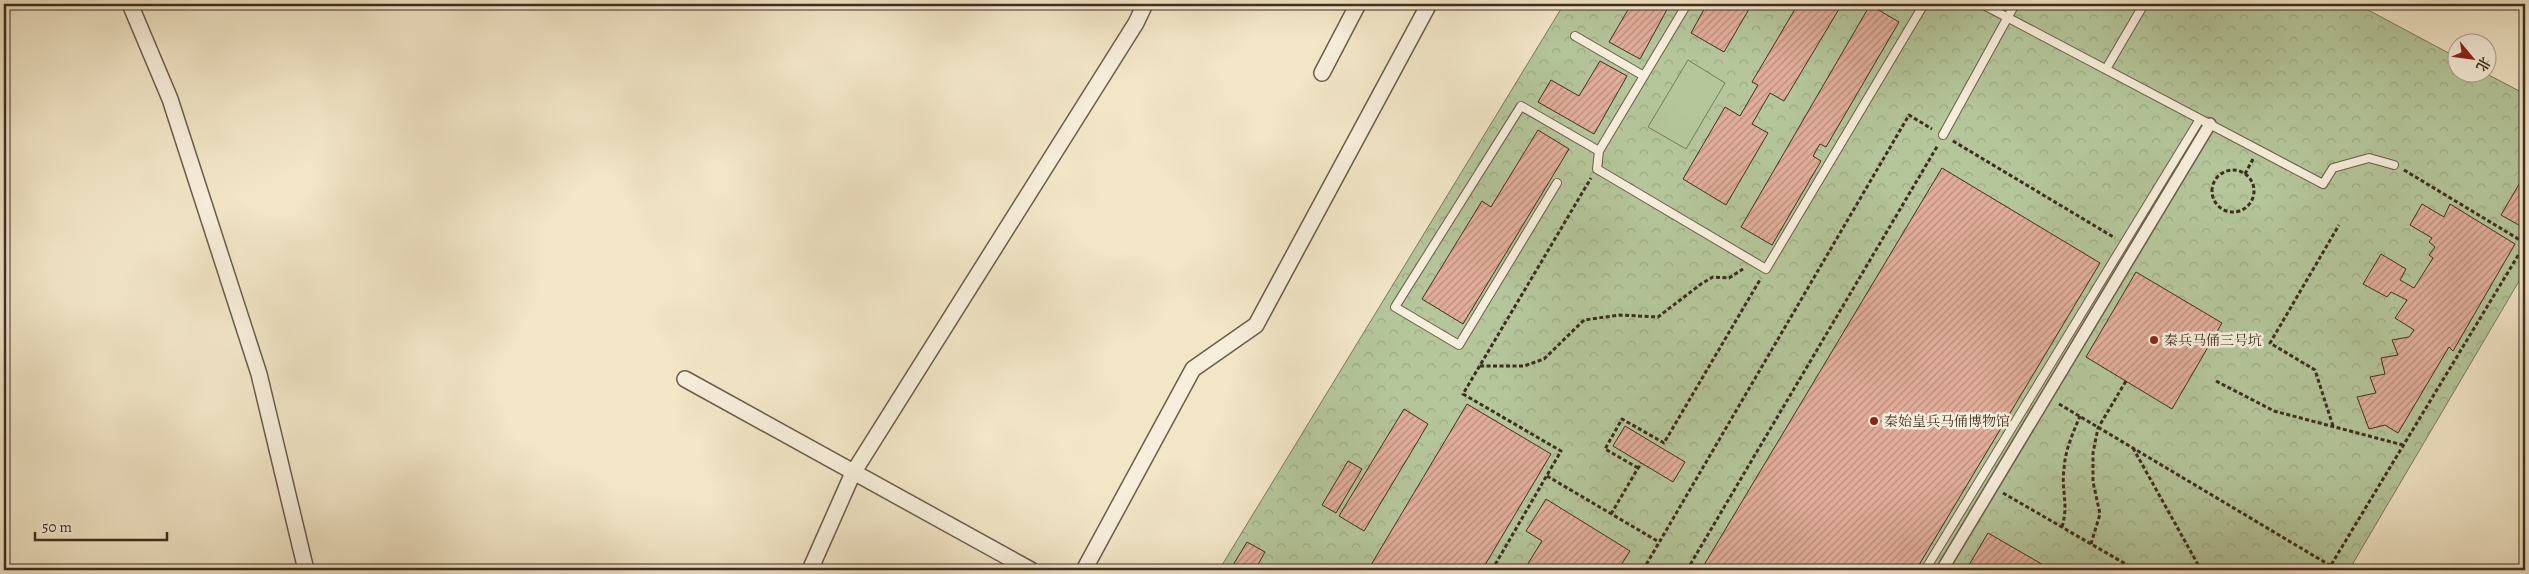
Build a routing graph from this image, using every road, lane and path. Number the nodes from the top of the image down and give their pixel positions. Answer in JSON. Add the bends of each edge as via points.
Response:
{"nodes":[{"id":1,"x":130,"y":4,"type":"edge"},
{"id":2,"x":1145,"y":4,"type":"edge"},
{"id":3,"x":1358,"y":4,"type":"edge"},
{"id":4,"x":1429,"y":4,"type":"edge"},
{"id":5,"x":1687,"y":4,"type":"edge"},
{"id":6,"x":1924,"y":4,"type":"edge"},
{"id":7,"x":1982,"y":4,"type":"edge"},
{"id":8,"x":2015,"y":4,"type":"edge"},
{"id":9,"x":2144,"y":4,"type":"edge"},
{"id":10,"x":2008,"y":18,"type":"junction"},
{"id":11,"x":1575,"y":36,"type":"dead end"},
{"id":12,"x":2106,"y":69,"type":"junction"},
{"id":13,"x":1322,"y":73,"type":"dead end"},
{"id":14,"x":1644,"y":76,"type":"junction"},
{"id":15,"x":2205,"y":122,"type":"junction"},
{"id":16,"x":1944,"y":136,"type":"junction"},
{"id":17,"x":1599,"y":151,"type":"junction"},
{"id":18,"x":2394,"y":165,"type":"joint"},
{"id":19,"x":1597,"y":169,"type":"junction"},
{"id":20,"x":1557,"y":183,"type":"dead end"},
{"id":21,"x":2237,"y":212,"type":"joint"},
{"id":22,"x":2339,"y":225,"type":"dead end"},
{"id":23,"x":2124,"y":244,"type":"junction"},
{"id":24,"x":2525,"y":244,"type":"edge"},
{"id":25,"x":1754,"y":262,"type":"junction"},
{"id":26,"x":1766,"y":269,"type":"junction"},
{"id":27,"x":1480,"y":366,"type":"junction"},
{"id":28,"x":685,"y":379,"type":"dead end"},
{"id":29,"x":2126,"y":381,"type":"dead end"},
{"id":30,"x":2216,"y":381,"type":"dead end"},
{"id":31,"x":2046,"y":396,"type":"junction"},
{"id":32,"x":2080,"y":416,"type":"junction"},
{"id":33,"x":2333,"y":426,"type":"junction"},
{"id":34,"x":2098,"y":428,"type":"junction"},
{"id":35,"x":2403,"y":446,"type":"junction"},
{"id":36,"x":2133,"y":448,"type":"junction"},
{"id":37,"x":1641,"y":463,"type":"dead end"},
{"id":38,"x":1638,"y":468,"type":"junction"},
{"id":39,"x":853,"y":474,"type":"junction"},
{"id":40,"x":1546,"y":476,"type":"junction"},
{"id":41,"x":1992,"y":487,"type":"junction"},
{"id":42,"x":1611,"y":514,"type":"junction"},
{"id":43,"x":2062,"y":527,"type":"junction"},
{"id":44,"x":1659,"y":542,"type":"junction"},
{"id":45,"x":2091,"y":544,"type":"junction"},
{"id":46,"x":2331,"y":566,"type":"junction"},
{"id":47,"x":306,"y":570,"type":"edge"},
{"id":48,"x":810,"y":570,"type":"edge"},
{"id":49,"x":1031,"y":570,"type":"edge"},
{"id":50,"x":1084,"y":570,"type":"edge"},
{"id":51,"x":1492,"y":570,"type":"edge"},
{"id":52,"x":1642,"y":570,"type":"edge"},
{"id":53,"x":1687,"y":570,"type":"edge"},
{"id":54,"x":1926,"y":570,"type":"edge"},
{"id":55,"x":1942,"y":570,"type":"edge"},
{"id":56,"x":2136,"y":570,"type":"edge"},
{"id":57,"x":2201,"y":570,"type":"edge"},
{"id":58,"x":2328,"y":570,"type":"edge"}],
"edges":[{"from":1,"to":47,"type":"street","via":[[170,99],[259,374]]},
{"from":2,"to":39,"type":"street"},
{"from":3,"to":13,"type":"street"},
{"from":4,"to":50,"type":"street","via":[[1256,325],[1193,369]]},
{"from":5,"to":14,"type":"lane"},
{"from":6,"to":26,"type":"lane"},
{"from":7,"to":10,"type":"lane"},
{"from":8,"to":10,"type":"lane"},
{"from":9,"to":12,"type":"lane"},
{"from":10,"to":12,"type":"lane"},
{"from":10,"to":16,"type":"lane"},
{"from":11,"to":14,"type":"lane"},
{"from":12,"to":15,"type":"lane"},
{"from":14,"to":17,"type":"lane"},
{"from":15,"to":18,"type":"lane","via":[[2323,184],[2333,168],[2369,158]]},
{"from":15,"to":23,"type":"lane"},
{"from":15,"to":31,"type":"street"},
{"from":16,"to":23,"type":"path"},
{"from":16,"to":44,"type":"path","via":[[1909,115]]},
{"from":16,"to":53,"type":"path"},
{"from":17,"to":19,"type":"lane"},
{"from":17,"to":20,"type":"lane","via":[[1521,106],[1395,307],[1459,345]]},
{"from":18,"to":24,"type":"path"},
{"from":19,"to":25,"type":"lane"},
{"from":19,"to":27,"type":"path"},
{"from":21,"to":21,"type":"path","via":[[2249,205],[2254,192],[2250,179],[2233,170],[2215,180],[2212,194],[2224,210]]},
{"from":22,"to":33,"type":"path","via":[[2270,343],[2315,370]]},
{"from":23,"to":54,"type":"lane"},
{"from":24,"to":35,"type":"path"},
{"from":25,"to":26,"type":"lane"},
{"from":25,"to":27,"type":"path","via":[[1729,278],[1713,277],[1700,284],[1658,317],[1620,315],[1584,320],[1544,359],[1524,366]]},
{"from":26,"to":38,"type":"path","via":[[1664,443],[1622,419],[1604,449]]},
{"from":27,"to":40,"type":"path","via":[[1463,394],[1561,451]]},
{"from":28,"to":39,"type":"street"},
{"from":29,"to":34,"type":"path"},
{"from":30,"to":33,"type":"path","via":[[2274,411]]},
{"from":31,"to":32,"type":"path"},
{"from":31,"to":41,"type":"street"},
{"from":32,"to":34,"type":"path"},
{"from":32,"to":43,"type":"path","via":[[2069,442],[2064,468],[2067,512]]},
{"from":33,"to":35,"type":"path"},
{"from":34,"to":36,"type":"path"},
{"from":34,"to":45,"type":"path","via":[[2093,482],[2100,514]]},
{"from":35,"to":46,"type":"path"},
{"from":36,"to":46,"type":"path"},
{"from":36,"to":57,"type":"path"},
{"from":37,"to":38,"type":"path"},
{"from":38,"to":42,"type":"path"},
{"from":39,"to":48,"type":"street"},
{"from":39,"to":49,"type":"street"},
{"from":40,"to":42,"type":"path"},
{"from":40,"to":51,"type":"path"},
{"from":41,"to":43,"type":"path"},
{"from":41,"to":55,"type":"street"},
{"from":42,"to":44,"type":"path"},
{"from":43,"to":45,"type":"path"},
{"from":44,"to":52,"type":"path"},
{"from":45,"to":56,"type":"path"},
{"from":46,"to":58,"type":"path"}]}
